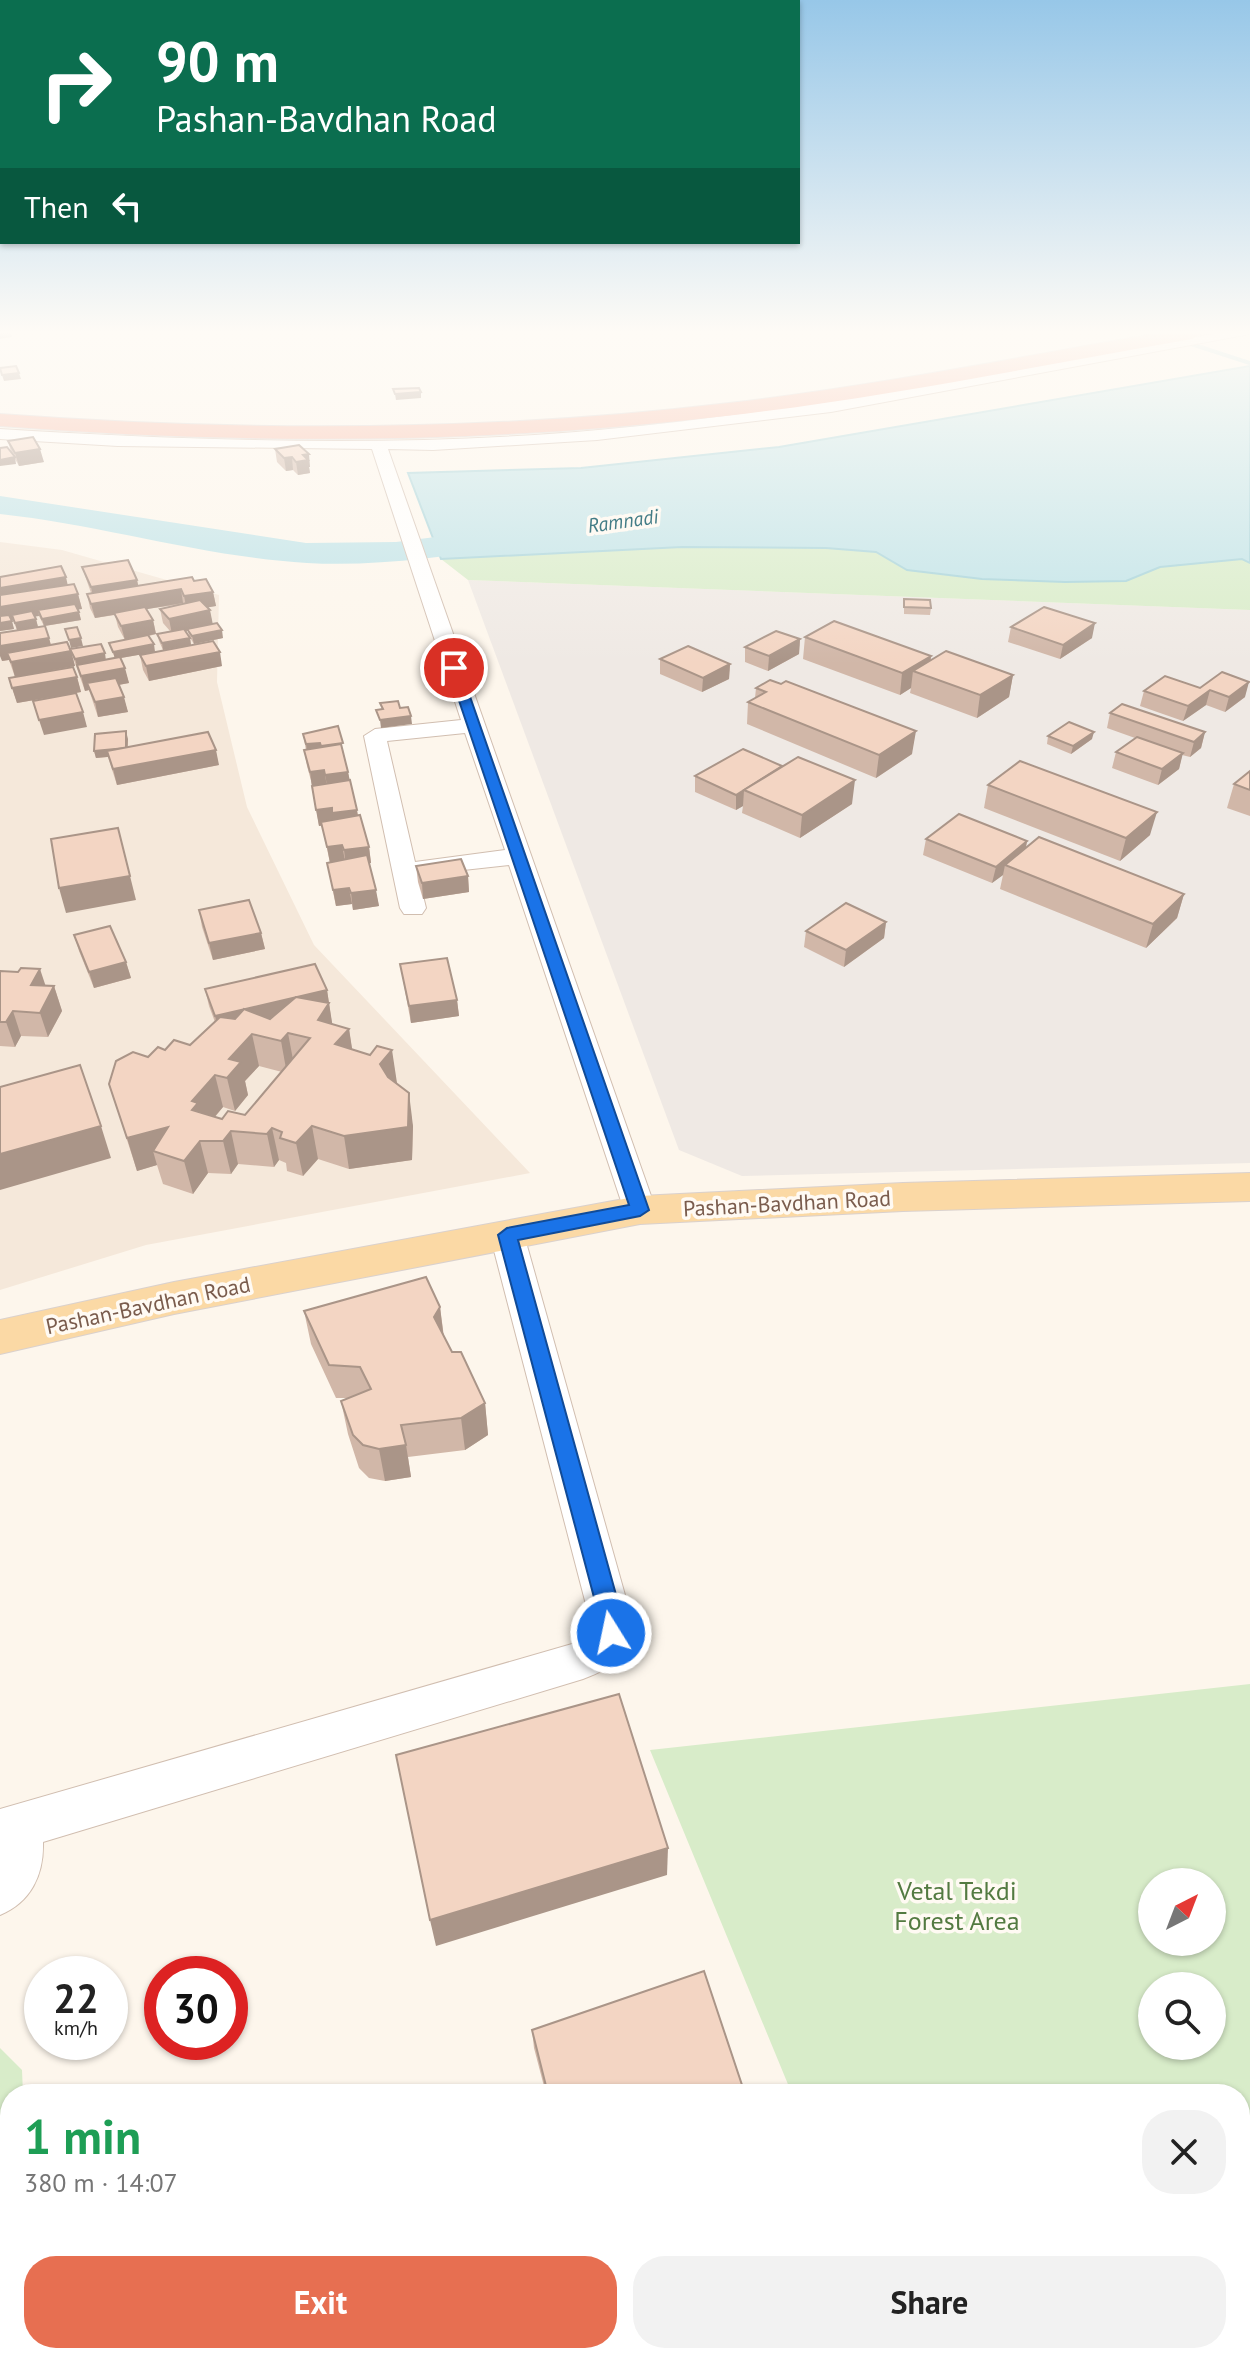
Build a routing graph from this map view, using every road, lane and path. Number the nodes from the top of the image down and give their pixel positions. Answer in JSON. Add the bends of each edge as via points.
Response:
{"nodes":[{"id":1,"x":319,"y":443,"type":"edge"},
{"id":2,"x":407,"y":443,"type":"edge"},
{"id":3,"x":378,"y":444,"type":"junction"},
{"id":4,"x":473,"y":725,"type":"junction"},
{"id":5,"x":519,"y":856,"type":"junction"},
{"id":6,"x":405,"y":869,"type":"junction"},
{"id":7,"x":413,"y":908,"type":"dead end"},
{"id":8,"x":1250,"y":1187,"type":"edge"},
{"id":9,"x":640,"y":1210,"type":"junction"},
{"id":10,"x":507,"y":1235,"type":"junction"},
{"id":11,"x":0,"y":1337,"type":"edge"},
{"id":12,"x":10,"y":1829,"type":"edge"},
{"id":13,"x":0,"y":1891,"type":"edge"}],
"edges":[{"from":1,"to":3,"type":"street"},
{"from":2,"to":3,"type":"street"},
{"from":3,"to":4,"type":"street"},
{"from":4,"to":5,"type":"street"},
{"from":4,"to":6,"type":"street","via":[[375,736]]},
{"from":5,"to":6,"type":"street"},
{"from":5,"to":9,"type":"street"},
{"from":6,"to":7,"type":"street"},
{"from":8,"to":9,"type":"main road","name":"Pashan-Bavdhan Road"},
{"from":9,"to":10,"type":"main road","name":"Pashan-Bavdhan Road"},
{"from":10,"to":11,"type":"main road","name":"Pashan-Bavdhan Road"},
{"from":10,"to":12,"type":"street","via":[[611,1620],[607,1644],[583,1660]]},
{"from":12,"to":13,"type":"street","via":[[21,1858],[16,1874]]}]}
